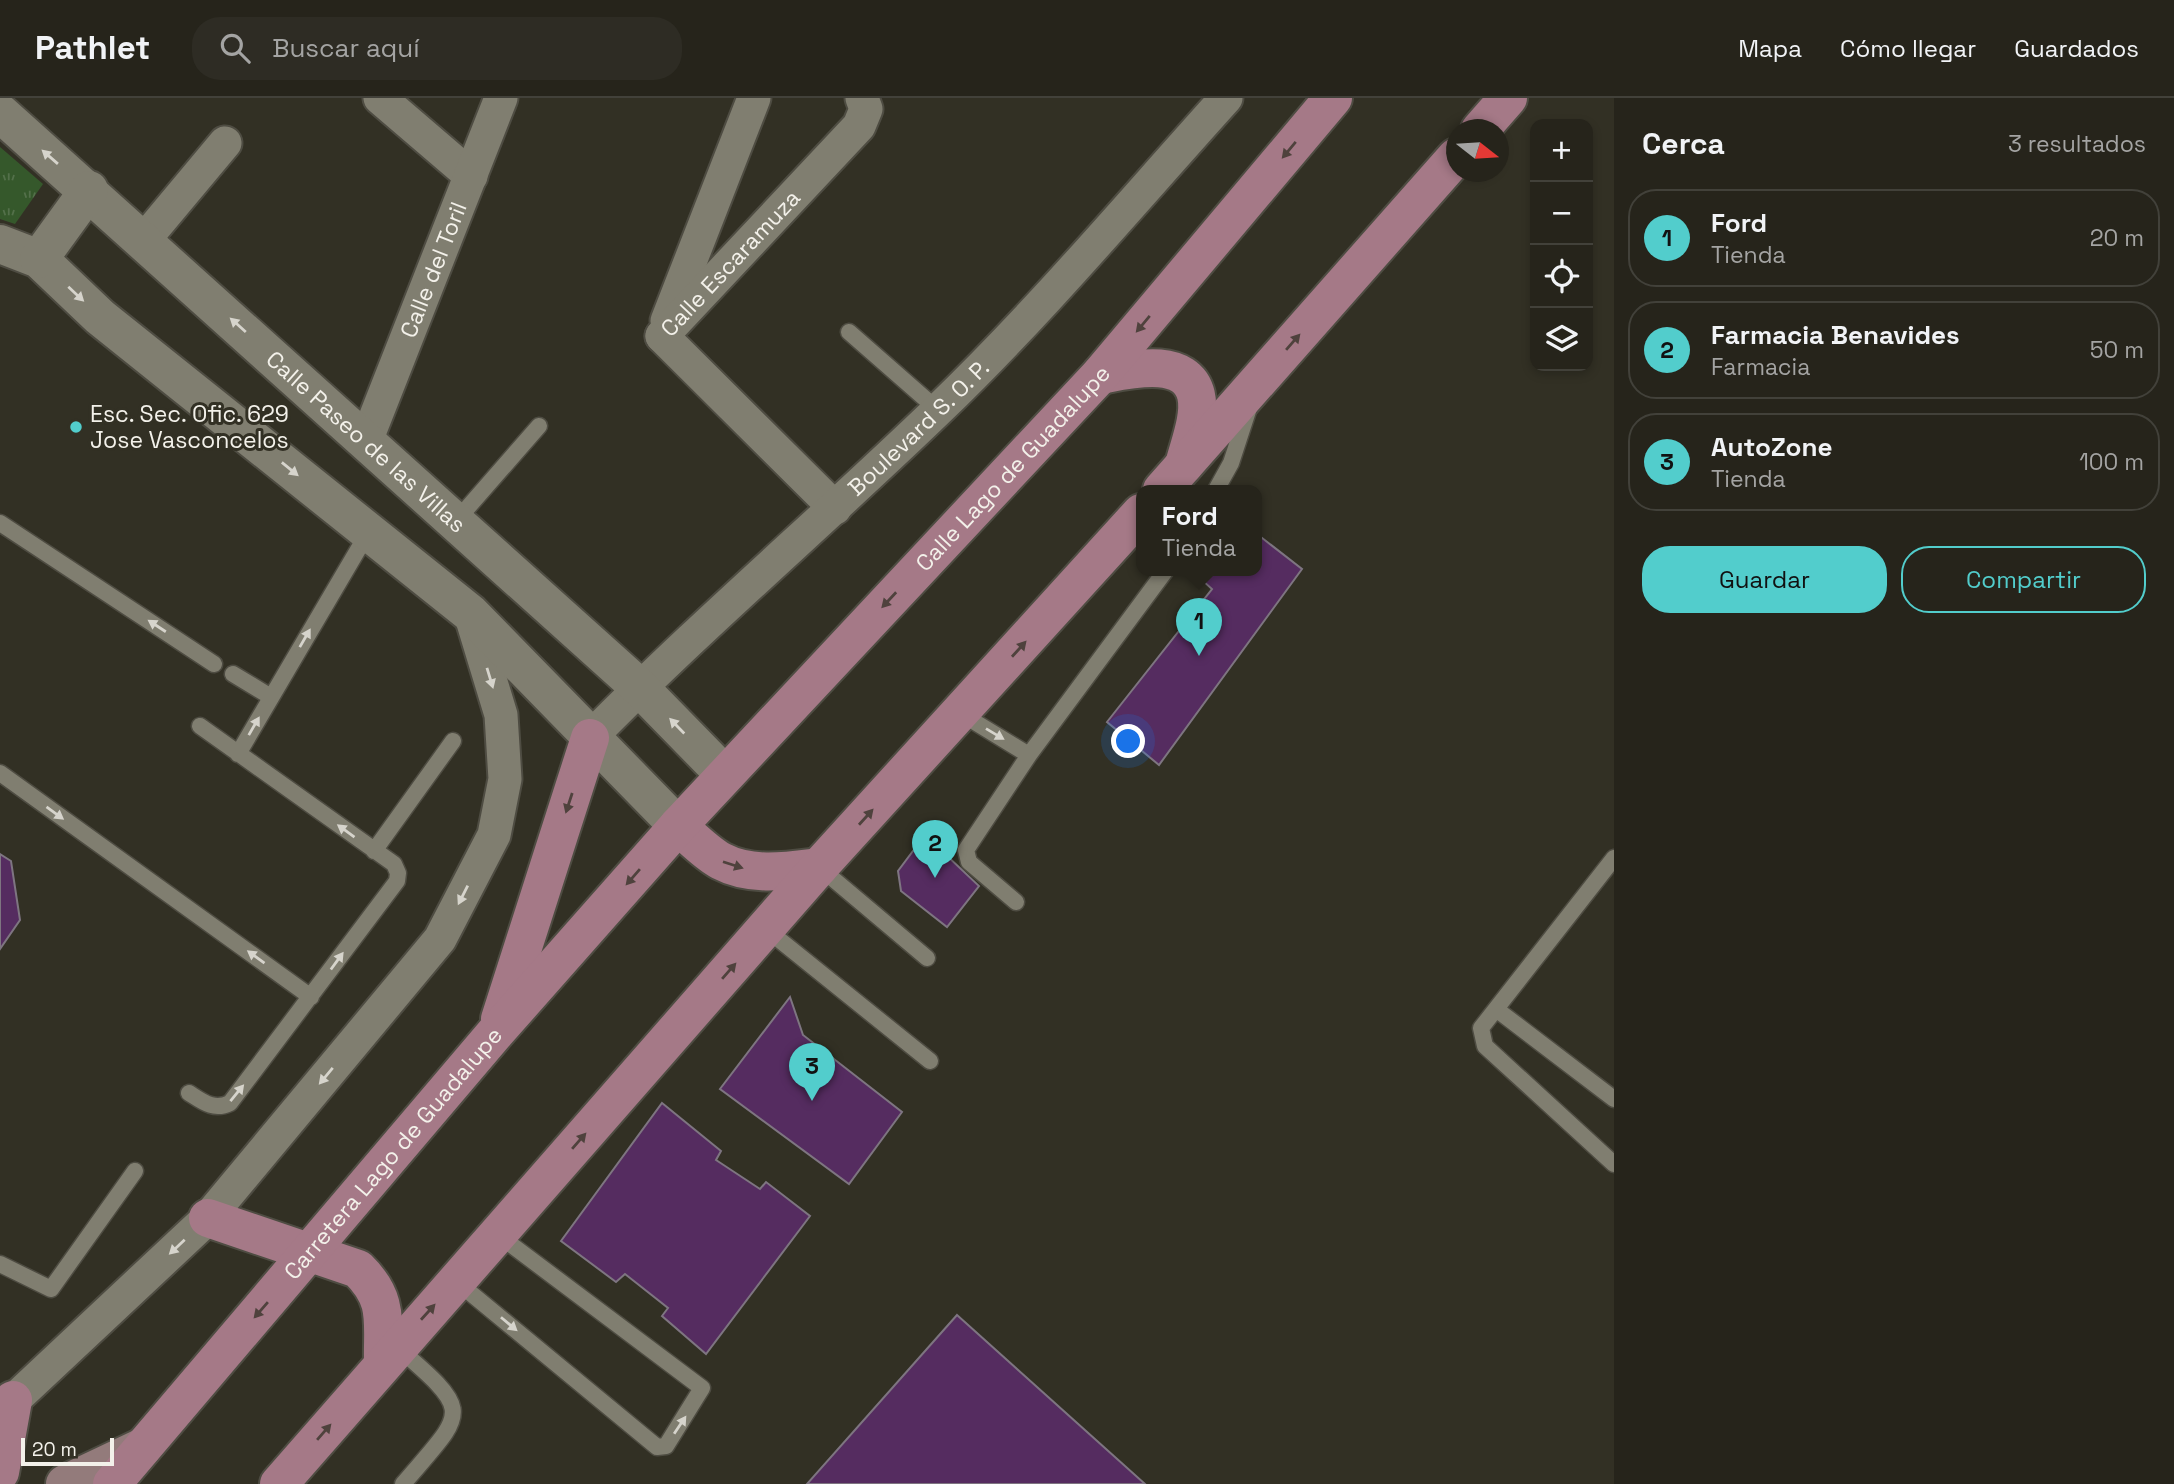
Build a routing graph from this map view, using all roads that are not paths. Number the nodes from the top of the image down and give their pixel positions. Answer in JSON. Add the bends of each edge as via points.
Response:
{"nodes":[{"id":1,"x":380,"y":98,"type":"edge"},
{"id":2,"x":501,"y":98,"type":"edge"},
{"id":3,"x":754,"y":98,"type":"edge"},
{"id":4,"x":862,"y":98,"type":"edge"},
{"id":5,"x":1226,"y":98,"type":"edge"},
{"id":6,"x":1333,"y":98,"type":"edge"},
{"id":7,"x":1508,"y":98,"type":"edge"},
{"id":8,"x":0,"y":113,"type":"edge"},
{"id":9,"x":1490,"y":119,"type":"edge"},
{"id":10,"x":225,"y":143,"type":"dead end"},
{"id":11,"x":1446,"y":169,"type":"edge"},
{"id":12,"x":471,"y":176,"type":"junction"},
{"id":13,"x":89,"y":190,"type":"junction"},
{"id":14,"x":144,"y":240,"type":"junction"},
{"id":15,"x":0,"y":244,"type":"edge"},
{"id":16,"x":38,"y":259,"type":"junction"},
{"id":17,"x":849,"y":332,"type":"dead end"},
{"id":18,"x":662,"y":336,"type":"junction"},
{"id":19,"x":1100,"y":375,"type":"junction"},
{"id":20,"x":1257,"y":383,"type":"junction"},
{"id":21,"x":938,"y":410,"type":"junction"},
{"id":22,"x":539,"y":426,"type":"dead end"},
{"id":23,"x":366,"y":441,"type":"junction"},
{"id":24,"x":1173,"y":478,"type":"edge"},
{"id":25,"x":1219,"y":485,"type":"edge"},
{"id":26,"x":835,"y":508,"type":"junction"},
{"id":27,"x":456,"y":522,"type":"junction"},
{"id":28,"x":0,"y":523,"type":"edge"},
{"id":29,"x":1136,"y":529,"type":"edge"},
{"id":30,"x":369,"y":531,"type":"junction"},
{"id":31,"x":508,"y":569,"type":"junction"},
{"id":32,"x":1162,"y":576,"type":"edge"},
{"id":33,"x":470,"y":613,"type":"junction"},
{"id":34,"x":214,"y":664,"type":"dead end"},
{"id":35,"x":233,"y":674,"type":"dead end"},
{"id":36,"x":639,"y":687,"type":"junction"},
{"id":37,"x":271,"y":697,"type":"junction"},
{"id":38,"x":960,"y":713,"type":"junction"},
{"id":39,"x":200,"y":726,"type":"dead end"},
{"id":40,"x":590,"y":738,"type":"junction"},
{"id":41,"x":453,"y":741,"type":"dead end"},
{"id":42,"x":238,"y":754,"type":"junction"},
{"id":43,"x":1029,"y":755,"type":"junction"},
{"id":44,"x":0,"y":774,"type":"edge"},
{"id":45,"x":725,"y":775,"type":"junction"},
{"id":46,"x":678,"y":826,"type":"junction"},
{"id":47,"x":374,"y":851,"type":"junction"},
{"id":48,"x":1614,"y":858,"type":"edge"},
{"id":49,"x":819,"y":867,"type":"junction"},
{"id":50,"x":1016,"y":902,"type":"dead end"},
{"id":51,"x":766,"y":929,"type":"junction"},
{"id":52,"x":927,"y":958,"type":"dead end"},
{"id":53,"x":311,"y":997,"type":"junction"},
{"id":54,"x":1496,"y":1009,"type":"junction"},
{"id":55,"x":496,"y":1032,"type":"junction"},
{"id":56,"x":930,"y":1061,"type":"dead end"},
{"id":57,"x":189,"y":1093,"type":"dead end"},
{"id":58,"x":1614,"y":1099,"type":"edge"},
{"id":59,"x":1614,"y":1164,"type":"edge"},
{"id":60,"x":135,"y":1171,"type":"dead end"},
{"id":61,"x":208,"y":1218,"type":"junction"},
{"id":62,"x":497,"y":1234,"type":"junction"},
{"id":63,"x":312,"y":1251,"type":"junction"},
{"id":64,"x":0,"y":1264,"type":"edge"},
{"id":65,"x":456,"y":1281,"type":"junction"},
{"id":66,"x":390,"y":1355,"type":"junction"},
{"id":67,"x":6,"y":1407,"type":"edge"},
{"id":68,"x":143,"y":1447,"type":"junction"},
{"id":69,"x":0,"y":1472,"type":"edge"},
{"id":70,"x":65,"y":1484,"type":"edge"},
{"id":71,"x":112,"y":1484,"type":"edge"},
{"id":72,"x":279,"y":1484,"type":"edge"},
{"id":73,"x":403,"y":1484,"type":"edge"}],
"edges":[{"from":1,"to":12,"type":"street"},
{"from":2,"to":12,"type":"street","name":"Calle del Toril"},
{"from":3,"to":18,"type":"street"},
{"from":4,"to":18,"type":"street","name":"Calle Escaramuza","via":[[866,109],[859,127]]},
{"from":5,"to":21,"type":"street","name":"Boulevard S. O. P.","via":[[1013,336]]},
{"from":6,"to":19,"type":"main road","name":"Calle Lago de Guadalupe","one_way":true},
{"from":7,"to":9,"type":"main road"},
{"from":13,"to":8,"type":"street","name":"Calle Paseo de las Villas","one_way":true},
{"from":10,"to":14,"type":"street"},
{"from":20,"to":11,"type":"main road","one_way":true},
{"from":12,"to":23,"type":"street","name":"Calle del Toril"},
{"from":13,"to":14,"type":"street","name":"Calle Paseo de las Villas"},
{"from":13,"to":16,"type":"street"},
{"from":23,"to":14,"type":"street","name":"Calle Paseo de las Villas","one_way":true},
{"from":15,"to":16,"type":"street"},
{"from":16,"to":30,"type":"street","one_way":true,"via":[[100,317]]},
{"from":17,"to":21,"type":"lane"},
{"from":18,"to":26,"type":"street","name":"Calle Escaramuza"},
{"from":19,"to":24,"type":"main road","via":[[1138,368],[1168,370],[1188,380],[1197,396],[1194,429]]},
{"from":19,"to":45,"type":"main road","name":"Calle Lago de Guadalupe","one_way":true},
{"from":20,"to":24,"type":"main road"},
{"from":20,"to":25,"type":"lane","via":[[1231,463]]},
{"from":21,"to":26,"type":"street","name":"Boulevard S. O. P."},
{"from":22,"to":27,"type":"lane"},
{"from":23,"to":27,"type":"street","name":"Calle Paseo de las Villas"},
{"from":26,"to":36,"type":"street","name":"Boulevard S. O. P."},
{"from":27,"to":31,"type":"street","name":"Calle Paseo de las Villas"},
{"from":34,"to":28,"type":"lane","one_way":true},
{"from":38,"to":29,"type":"main road","one_way":true},
{"from":30,"to":33,"type":"street"},
{"from":37,"to":30,"type":"lane","one_way":true},
{"from":31,"to":33,"type":"street"},
{"from":31,"to":36,"type":"street","name":"Calle Paseo de las Villas"},
{"from":32,"to":43,"type":"lane"},
{"from":33,"to":40,"type":"street"},
{"from":33,"to":61,"type":"street","one_way":true,"via":[[502,715],[505,779],[494,835],[440,939]]},
{"from":35,"to":37,"type":"lane"},
{"from":36,"to":40,"type":"street","name":"Boulevard S. O. P."},
{"from":45,"to":36,"type":"street","name":"Calle Paseo de las Villas","one_way":true},
{"from":42,"to":37,"type":"lane","one_way":true},
{"from":38,"to":43,"type":"lane","one_way":true},
{"from":49,"to":38,"type":"main road","one_way":true},
{"from":39,"to":42,"type":"lane"},
{"from":40,"to":46,"type":"street"},
{"from":40,"to":55,"type":"main road","one_way":true},
{"from":41,"to":47,"type":"lane"},
{"from":47,"to":42,"type":"lane","one_way":true},
{"from":43,"to":50,"type":"lane","via":[[966,850],[969,862]]},
{"from":44,"to":53,"type":"lane"},
{"from":45,"to":46,"type":"main road","name":"Calle Lago de Guadalupe"},
{"from":46,"to":49,"type":"main road","one_way":true,"via":[[721,861],[750,870],[775,873]]},
{"from":46,"to":55,"type":"main road","name":"Carretera Lago de Guadalupe","one_way":true},
{"from":53,"to":47,"type":"lane","one_way":true,"via":[[397,881],[394,864]]},
{"from":48,"to":54,"type":"lane"},
{"from":49,"to":51,"type":"main road"},
{"from":49,"to":52,"type":"lane"},
{"from":51,"to":56,"type":"lane"},
{"from":62,"to":51,"type":"main road","one_way":true},
{"from":57,"to":53,"type":"lane","one_way":true,"via":[[211,1106],[230,1103]]},
{"from":54,"to":58,"type":"lane"},
{"from":54,"to":59,"type":"lane","via":[[1481,1028],[1485,1046]]},
{"from":55,"to":63,"type":"main road","name":"Carretera Lago de Guadalupe"},
{"from":60,"to":64,"type":"lane","via":[[51,1289]]},
{"from":61,"to":63,"type":"main road"},
{"from":61,"to":67,"type":"street","one_way":true},
{"from":62,"to":65,"type":"main road"},
{"from":65,"to":62,"type":"lane","one_way":true,"via":[[657,1447],[666,1446],[702,1388]]},
{"from":63,"to":66,"type":"main road","via":[[358,1269],[376,1286]]},
{"from":63,"to":68,"type":"main road","name":"Carretera Lago de Guadalupe","one_way":true},
{"from":66,"to":65,"type":"main road","one_way":true},
{"from":72,"to":66,"type":"main road","one_way":true},
{"from":66,"to":73,"type":"lane","via":[[434,1378],[451,1399],[455,1413],[449,1430]]},
{"from":67,"to":69,"type":"main road"},
{"from":68,"to":70,"type":"main road"},
{"from":68,"to":71,"type":"main road","name":"Carretera Lago de Guadalupe"}]}
